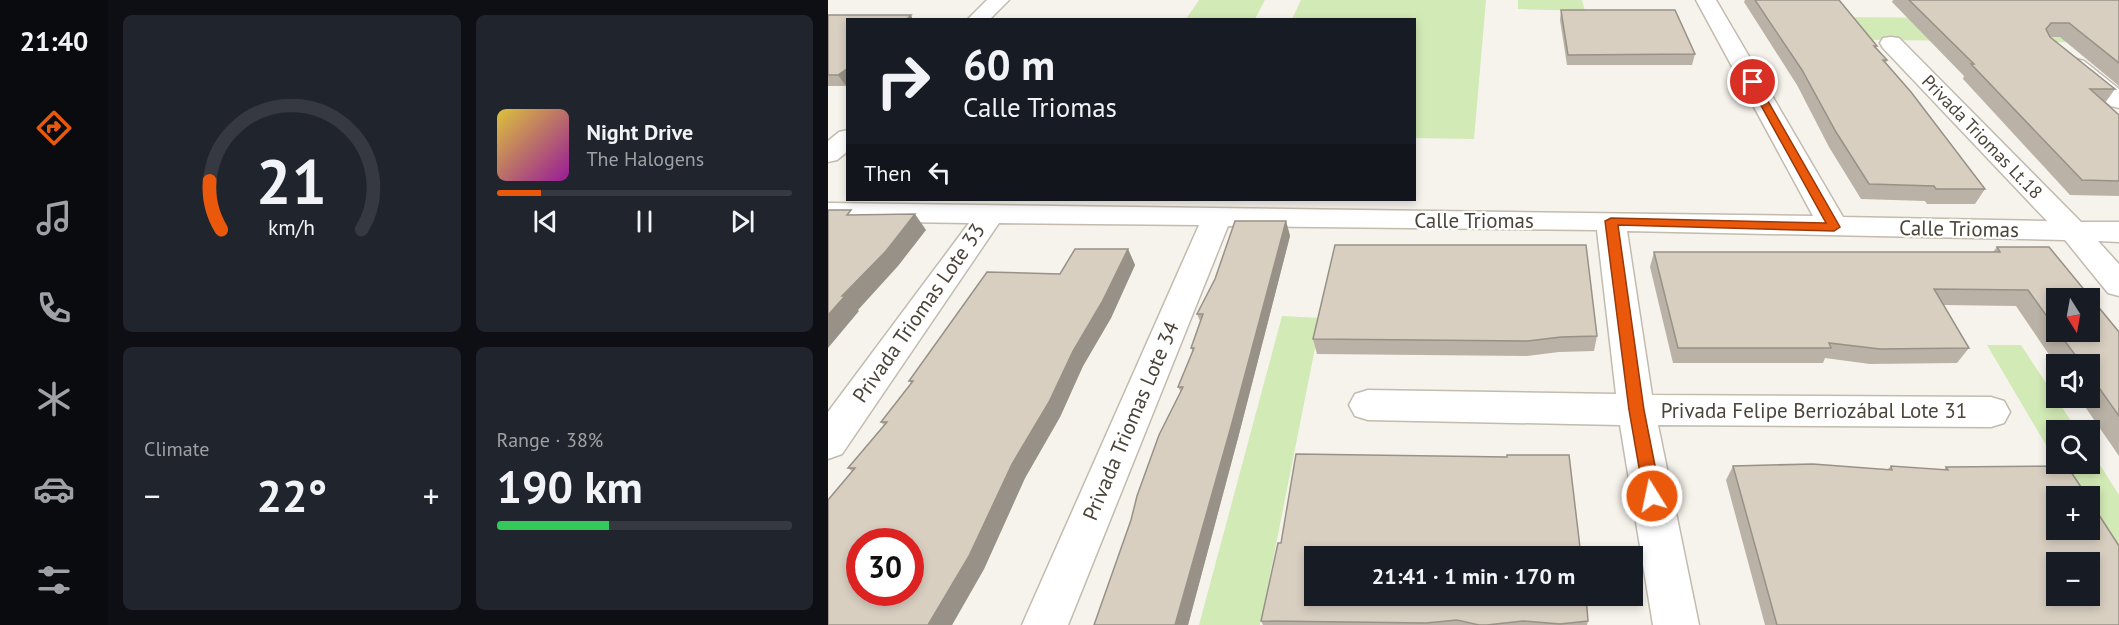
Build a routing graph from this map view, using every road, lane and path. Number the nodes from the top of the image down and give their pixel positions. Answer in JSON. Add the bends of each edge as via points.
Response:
{"nodes":[{"id":1,"x":999,"y":0,"type":"edge"},
{"id":2,"x":1706,"y":0,"type":"edge"},
{"id":3,"x":979,"y":18,"type":"edge"},
{"id":4,"x":1891,"y":43,"type":"dead end"},
{"id":5,"x":2059,"y":51,"type":"edge"},
{"id":6,"x":2119,"y":101,"type":"edge"},
{"id":7,"x":846,"y":139,"type":"edge"},
{"id":8,"x":828,"y":154,"type":"edge"},
{"id":9,"x":828,"y":212,"type":"edge"},
{"id":10,"x":990,"y":214,"type":"junction"},
{"id":11,"x":1217,"y":218,"type":"junction"},
{"id":12,"x":1611,"y":221,"type":"junction"},
{"id":13,"x":1834,"y":227,"type":"junction"},
{"id":14,"x":2073,"y":231,"type":"junction"},
{"id":15,"x":2119,"y":232,"type":"edge"},
{"id":16,"x":2119,"y":285,"type":"edge"},
{"id":17,"x":1368,"y":405,"type":"dead end"},
{"id":18,"x":1636,"y":410,"type":"junction"},
{"id":19,"x":1991,"y":412,"type":"dead end"},
{"id":20,"x":828,"y":442,"type":"edge"},
{"id":21,"x":1046,"y":625,"type":"edge"},
{"id":22,"x":1676,"y":625,"type":"edge"}],
"edges":[{"from":1,"to":3,"type":"street"},
{"from":2,"to":13,"type":"street"},
{"from":4,"to":14,"type":"street","name":"Privada Triomas Lt.18"},
{"from":5,"to":6,"type":"street"},
{"from":7,"to":8,"type":"street"},
{"from":9,"to":10,"type":"street","name":"Calle Triomas"},
{"from":10,"to":11,"type":"street","name":"Calle Triomas"},
{"from":10,"to":20,"type":"street","name":"Privada Triomas Lote 33"},
{"from":11,"to":12,"type":"street","name":"Calle Triomas"},
{"from":11,"to":21,"type":"street","name":"Privada Triomas Lote 34"},
{"from":12,"to":13,"type":"street","name":"Calle Triomas"},
{"from":12,"to":18,"type":"street"},
{"from":13,"to":14,"type":"street","name":"Calle Triomas"},
{"from":14,"to":15,"type":"street","name":"Calle Triomas"},
{"from":14,"to":16,"type":"street","name":"Privada Triomas Lt.18"},
{"from":17,"to":18,"type":"street","name":"Privada Felipe Berriozábal Lote 31"},
{"from":18,"to":19,"type":"street","name":"Privada Felipe Berriozábal Lote 31"},
{"from":18,"to":22,"type":"street"}]}
